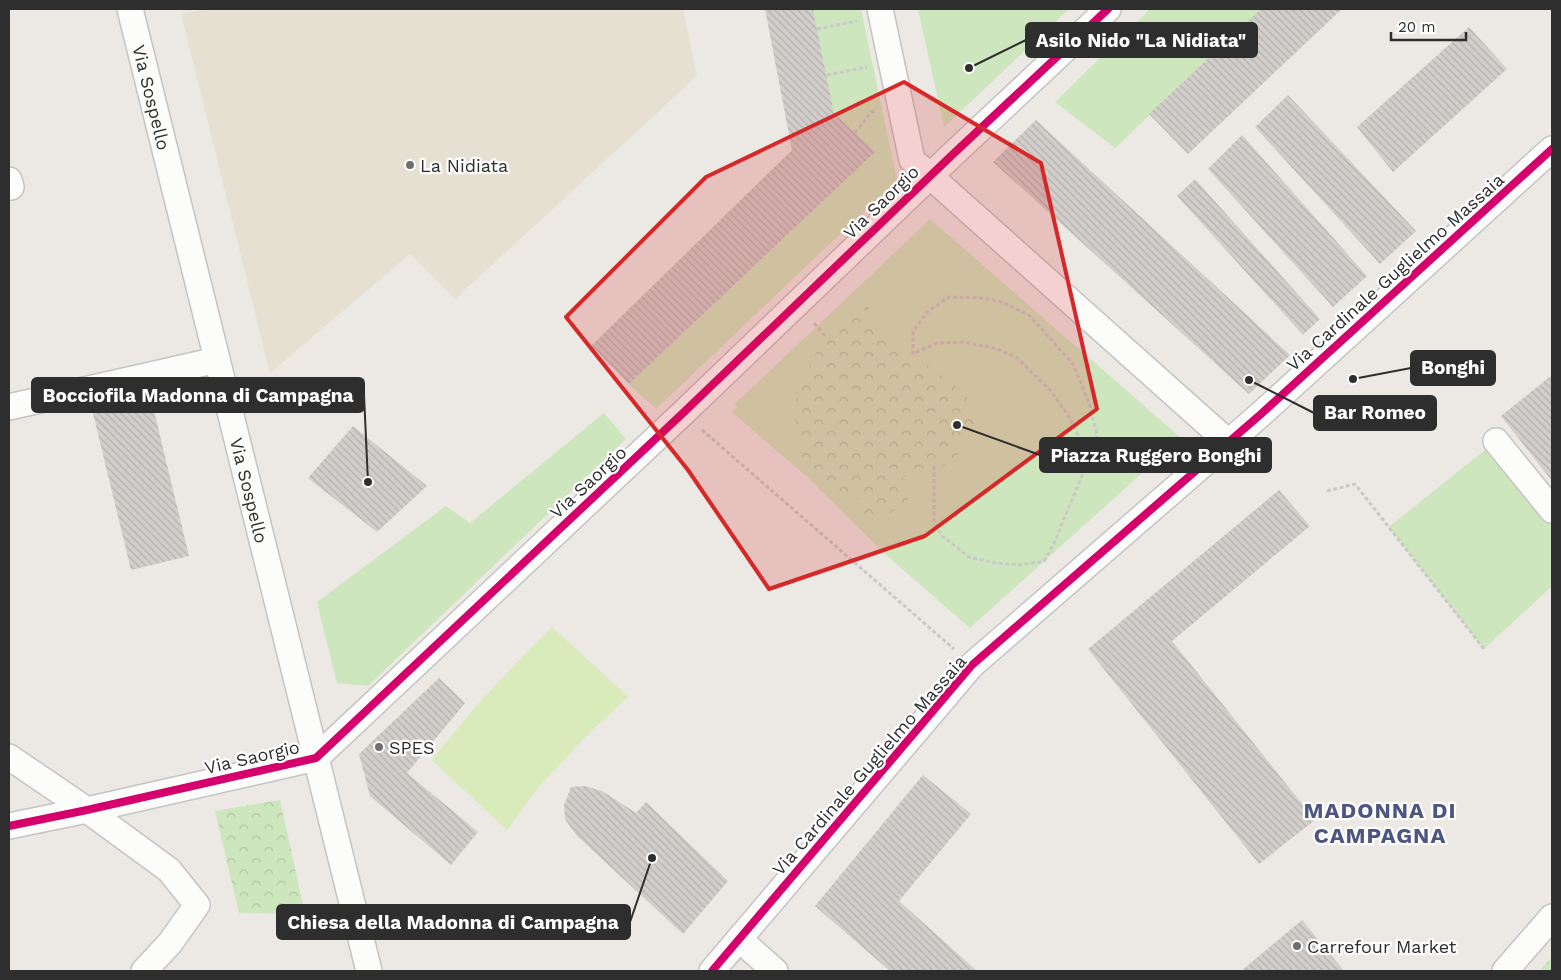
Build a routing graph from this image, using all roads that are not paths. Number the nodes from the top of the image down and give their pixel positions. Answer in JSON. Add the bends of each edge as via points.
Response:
{"nodes":[{"id":1,"x":130,"y":9,"type":"edge"},
{"id":2,"x":1108,"y":9,"type":"edge"},
{"id":3,"x":881,"y":12,"type":"edge"},
{"id":4,"x":1552,"y":149,"type":"edge"},
{"id":5,"x":930,"y":176,"type":"junction"},
{"id":6,"x":9,"y":180,"type":"edge"},
{"id":7,"x":9,"y":187,"type":"edge"},
{"id":8,"x":217,"y":360,"type":"junction"},
{"id":9,"x":9,"y":407,"type":"edge"},
{"id":10,"x":1496,"y":441,"type":"dead end"},
{"id":11,"x":1228,"y":442,"type":"junction"},
{"id":12,"x":1552,"y":510,"type":"edge"},
{"id":13,"x":9,"y":757,"type":"edge"},
{"id":14,"x":316,"y":758,"type":"junction"},
{"id":15,"x":87,"y":810,"type":"junction"},
{"id":16,"x":9,"y":826,"type":"edge"},
{"id":17,"x":1552,"y":917,"type":"edge"},
{"id":18,"x":739,"y":939,"type":"junction"},
{"id":19,"x":144,"y":971,"type":"edge"},
{"id":20,"x":369,"y":971,"type":"edge"},
{"id":21,"x":712,"y":971,"type":"edge"},
{"id":22,"x":775,"y":971,"type":"edge"},
{"id":23,"x":1505,"y":971,"type":"edge"}],
"edges":[{"from":1,"to":8,"type":"street","name":"Via Sospello"},
{"from":2,"to":5,"type":"street","name":"Via Saorgio"},
{"from":3,"to":5,"type":"street","via":[[912,160]]},
{"from":4,"to":11,"type":"street","name":"Via Cardinale Guglielmo Massaia"},
{"from":5,"to":11,"type":"street"},
{"from":5,"to":14,"type":"street","name":"Via Saorgio"},
{"from":6,"to":7,"type":"street"},
{"from":8,"to":9,"type":"street"},
{"from":8,"to":14,"type":"street","name":"Via Sospello"},
{"from":10,"to":12,"type":"street"},
{"from":11,"to":18,"type":"street","name":"Via Cardinale Guglielmo Massaia","via":[[972,665]]},
{"from":13,"to":15,"type":"street"},
{"from":14,"to":15,"type":"street","name":"Via Saorgio"},
{"from":14,"to":20,"type":"street","name":"Via Sospello"},
{"from":15,"to":16,"type":"street","name":"Via Saorgio"},
{"from":15,"to":19,"type":"street","via":[[169,870],[197,905],[170,943]]},
{"from":17,"to":23,"type":"street"},
{"from":18,"to":21,"type":"street","name":"Via Cardinale Guglielmo Massaia"},
{"from":18,"to":22,"type":"street"}]}
